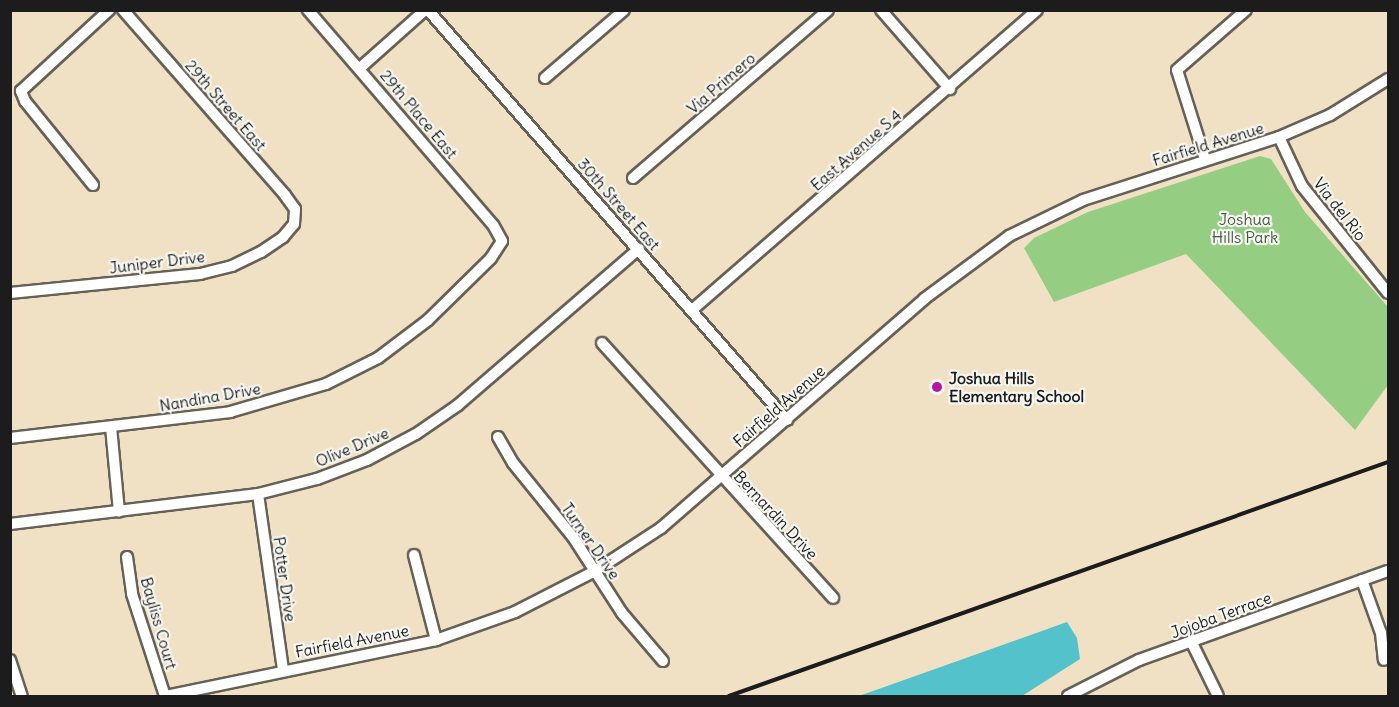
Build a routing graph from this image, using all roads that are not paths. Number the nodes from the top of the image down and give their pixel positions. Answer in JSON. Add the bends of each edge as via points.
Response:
{"nodes":[{"id":1,"x":109,"y":10,"type":"edge"},
{"id":2,"x":123,"y":10,"type":"edge"},
{"id":3,"x":309,"y":10,"type":"edge"},
{"id":4,"x":427,"y":10,"type":"edge"},
{"id":5,"x":624,"y":10,"type":"edge"},
{"id":6,"x":828,"y":10,"type":"edge"},
{"id":7,"x":881,"y":10,"type":"edge"},
{"id":8,"x":1037,"y":10,"type":"edge"},
{"id":9,"x":1246,"y":10,"type":"edge"},
{"id":10,"x":360,"y":68,"type":"junction"},
{"id":11,"x":545,"y":78,"type":"dead end"},
{"id":12,"x":1389,"y":79,"type":"edge"},
{"id":13,"x":950,"y":90,"type":"junction"},
{"id":14,"x":1279,"y":137,"type":"junction"},
{"id":15,"x":1205,"y":159,"type":"junction"},
{"id":16,"x":633,"y":178,"type":"dead end"},
{"id":17,"x":93,"y":186,"type":"dead end"},
{"id":18,"x":294,"y":224,"type":"joint"},
{"id":19,"x":502,"y":241,"type":"joint"},
{"id":20,"x":639,"y":249,"type":"junction"},
{"id":21,"x":10,"y":293,"type":"edge"},
{"id":22,"x":1389,"y":293,"type":"edge"},
{"id":23,"x":692,"y":310,"type":"junction"},
{"id":24,"x":602,"y":343,"type":"dead end"},
{"id":25,"x":787,"y":420,"type":"junction"},
{"id":26,"x":111,"y":427,"type":"junction"},
{"id":27,"x":498,"y":437,"type":"dead end"},
{"id":28,"x":10,"y":438,"type":"edge"},
{"id":29,"x":722,"y":477,"type":"junction"},
{"id":30,"x":258,"y":494,"type":"junction"},
{"id":31,"x":119,"y":512,"type":"junction"},
{"id":32,"x":10,"y":524,"type":"edge"},
{"id":33,"x":414,"y":555,"type":"dead end"},
{"id":34,"x":127,"y":557,"type":"dead end"},
{"id":35,"x":1389,"y":570,"type":"edge"},
{"id":36,"x":596,"y":571,"type":"junction"},
{"id":37,"x":1362,"y":580,"type":"junction"},
{"id":38,"x":833,"y":598,"type":"dead end"},
{"id":39,"x":436,"y":640,"type":"junction"},
{"id":40,"x":1191,"y":641,"type":"junction"},
{"id":41,"x":10,"y":660,"type":"edge"},
{"id":42,"x":1384,"y":660,"type":"dead end"},
{"id":43,"x":663,"y":661,"type":"dead end"},
{"id":44,"x":283,"y":669,"type":"junction"},
{"id":45,"x":22,"y":696,"type":"edge"},
{"id":46,"x":165,"y":696,"type":"edge"},
{"id":47,"x":1068,"y":696,"type":"edge"},
{"id":48,"x":1218,"y":696,"type":"edge"}],
"edges":[{"from":1,"to":17,"type":"street","via":[[21,91]]},
{"from":2,"to":18,"type":"street","name":"29th Street East","via":[[285,195],[295,209]]},
{"from":3,"to":10,"type":"street","name":"29th Place East"},
{"from":4,"to":10,"type":"street"},
{"from":4,"to":20,"type":"street","name":"30th Street East"},
{"from":5,"to":11,"type":"street"},
{"from":6,"to":16,"type":"street","name":"Via Primero"},
{"from":7,"to":13,"type":"street"},
{"from":8,"to":13,"type":"street","name":"East Avenue S 4"},
{"from":9,"to":15,"type":"street","via":[[1177,70]]},
{"from":10,"to":19,"type":"street","name":"29th Place East","via":[[493,225]]},
{"from":12,"to":14,"type":"street","name":"Fairfield Avenue","via":[[1330,115]]},
{"from":13,"to":23,"type":"street","name":"East Avenue S 4"},
{"from":14,"to":15,"type":"street","name":"Fairfield Avenue"},
{"from":14,"to":22,"type":"street","name":"Via del Rio","via":[[1302,186]]},
{"from":15,"to":25,"type":"street","name":"Fairfield Avenue","via":[[1083,200],[1009,236],[924,299]]},
{"from":18,"to":21,"type":"street","name":"Juniper Drive","via":[[261,252],[232,266],[200,274]]},
{"from":19,"to":26,"type":"street","name":"Nandina Drive","via":[[491,258],[428,320],[378,358],[326,384],[230,412]]},
{"from":20,"to":23,"type":"street","name":"30th Street East"},
{"from":20,"to":30,"type":"street","name":"Olive Drive","via":[[458,405],[416,434],[327,475]]},
{"from":23,"to":25,"type":"street","name":"30th Street East"},
{"from":24,"to":29,"type":"street","name":"Bernardin Drive"},
{"from":25,"to":29,"type":"street","name":"Fairfield Avenue"},
{"from":26,"to":28,"type":"street","name":"Nandina Drive"},
{"from":26,"to":31,"type":"street"},
{"from":27,"to":36,"type":"street","name":"Turner Drive","via":[[513,463]]},
{"from":29,"to":36,"type":"street","name":"Fairfield Avenue","via":[[661,528]]},
{"from":29,"to":38,"type":"street","name":"Bernardin Drive"},
{"from":30,"to":31,"type":"street","name":"Olive Drive"},
{"from":30,"to":44,"type":"street","name":"Potter Drive"},
{"from":31,"to":32,"type":"street","name":"Olive Drive"},
{"from":33,"to":39,"type":"street"},
{"from":34,"to":46,"type":"street","name":"Bayliss Court","via":[[132,594]]},
{"from":35,"to":37,"type":"street","name":"Jojoba Terrace"},
{"from":36,"to":39,"type":"street","name":"Fairfield Avenue","via":[[515,612]]},
{"from":36,"to":43,"type":"street","name":"Turner Drive","via":[[622,613]]},
{"from":37,"to":40,"type":"street","name":"Jojoba Terrace"},
{"from":37,"to":42,"type":"street","via":[[1381,633]]},
{"from":39,"to":44,"type":"street","name":"Fairfield Avenue"},
{"from":40,"to":47,"type":"street","name":"Jojoba Terrace","via":[[1139,660]]},
{"from":40,"to":48,"type":"street"},
{"from":41,"to":45,"type":"street"},
{"from":44,"to":46,"type":"street","name":"Fairfield Avenue"}]}
